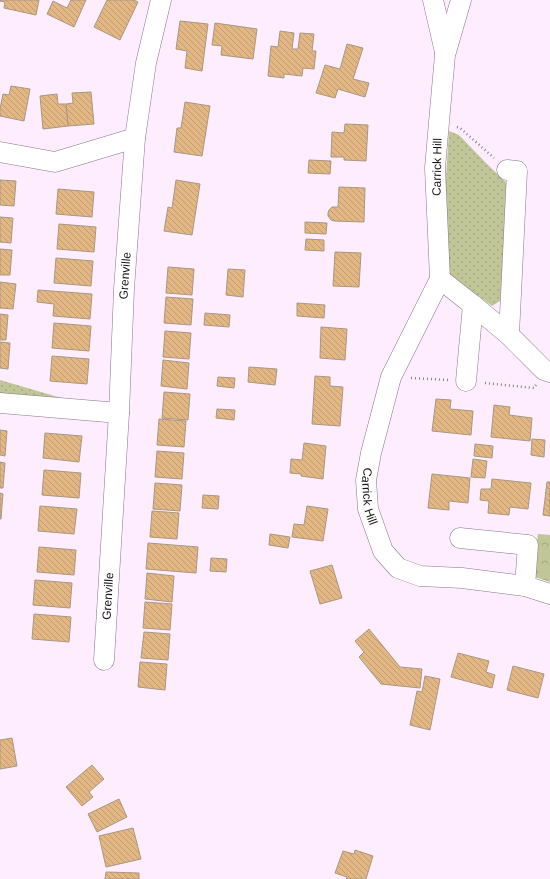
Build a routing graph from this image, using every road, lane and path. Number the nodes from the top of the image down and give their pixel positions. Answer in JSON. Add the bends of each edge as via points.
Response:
{"nodes":[{"id":1,"x":161,"y":0,"type":"edge"},
{"id":2,"x":434,"y":0,"type":"edge"},
{"id":3,"x":461,"y":0,"type":"edge"},
{"id":4,"x":445,"y":56,"type":"junction"},
{"id":5,"x":439,"y":122,"type":"junction"},
{"id":6,"x":135,"y":138,"type":"junction"},
{"id":7,"x":0,"y":152,"type":"edge"},
{"id":8,"x":507,"y":170,"type":"joint"},
{"id":9,"x":440,"y":279,"type":"junction"},
{"id":10,"x":473,"y":305,"type":"junction"},
{"id":11,"x":509,"y":335,"type":"junction"},
{"id":12,"x":550,"y":372,"type":"edge"},
{"id":13,"x":466,"y":381,"type":"dead end"},
{"id":14,"x":0,"y":403,"type":"edge"},
{"id":15,"x":119,"y":413,"type":"junction"},
{"id":16,"x":460,"y":538,"type":"dead end"},
{"id":17,"x":524,"y":586,"type":"junction"},
{"id":18,"x":550,"y":594,"type":"edge"},
{"id":19,"x":104,"y":660,"type":"dead end"}],
"edges":[{"from":1,"to":6,"type":"street","name":"Grenville","via":[[146,62]]},
{"from":2,"to":4,"type":"street","name":"Carrick Hill"},
{"from":3,"to":4,"type":"street","name":"Carrick Hill"},
{"from":4,"to":5,"type":"street","name":"Carrick Hill"},
{"from":5,"to":8,"type":"path","via":[[460,128]]},
{"from":5,"to":9,"type":"street","name":"Carrick Hill","via":[[435,168]]},
{"from":6,"to":7,"type":"street","via":[[55,162]]},
{"from":6,"to":15,"type":"street","name":"Grenville","via":[[124,289]]},
{"from":8,"to":11,"type":"street","via":[[517,171]]},
{"from":9,"to":10,"type":"street"},
{"from":9,"to":17,"type":"street","name":"Carrick Hill","via":[[391,377],[366,480],[368,509],[383,551],[398,568],[420,576],[462,578]]},
{"from":10,"to":11,"type":"street"},
{"from":10,"to":13,"type":"street"},
{"from":11,"to":12,"type":"street","via":[[544,370]]},
{"from":14,"to":15,"type":"street"},
{"from":15,"to":19,"type":"street","name":"Grenville"},
{"from":16,"to":17,"type":"street","via":[[528,545]]},
{"from":17,"to":18,"type":"street","name":"Carrick Hill"}]}
